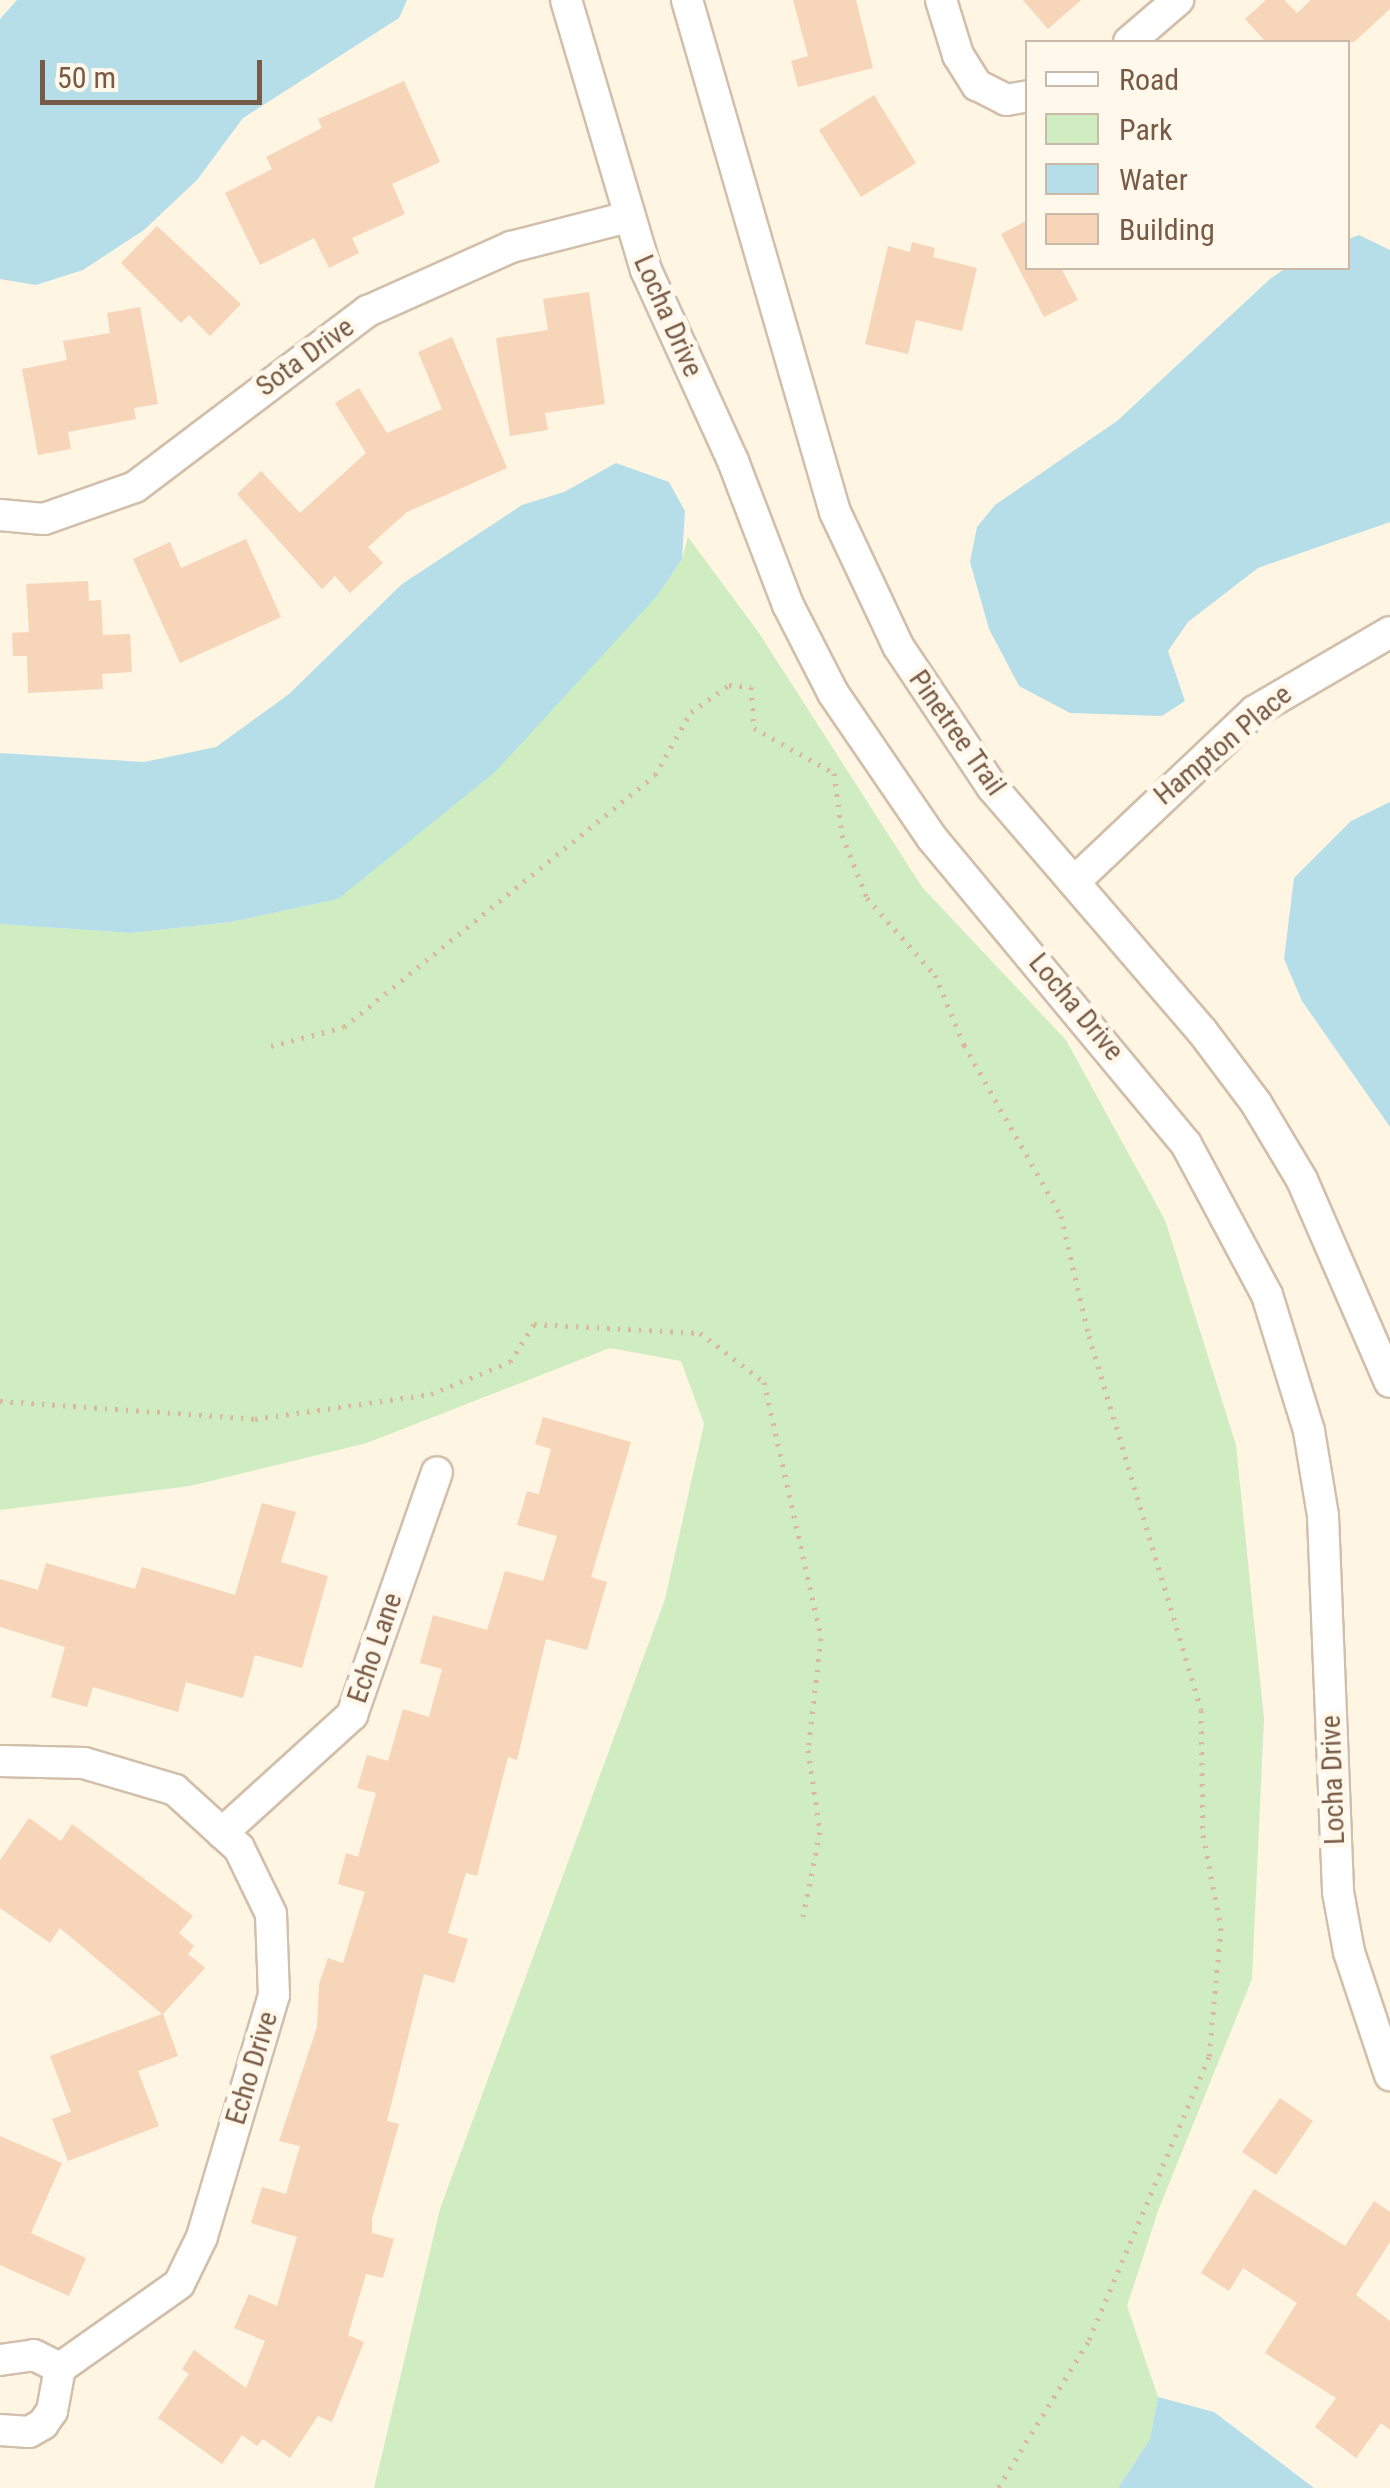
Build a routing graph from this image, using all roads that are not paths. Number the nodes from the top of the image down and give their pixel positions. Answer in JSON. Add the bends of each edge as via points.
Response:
{"nodes":[{"id":1,"x":566,"y":0,"type":"edge"},
{"id":2,"x":687,"y":0,"type":"edge"},
{"id":3,"x":940,"y":0,"type":"edge"},
{"id":4,"x":1178,"y":0,"type":"edge"},
{"id":5,"x":1131,"y":40,"type":"edge"},
{"id":6,"x":1025,"y":97,"type":"edge"},
{"id":7,"x":628,"y":217,"type":"junction"},
{"id":8,"x":0,"y":515,"type":"edge"},
{"id":9,"x":1390,"y":632,"type":"edge"},
{"id":10,"x":1074,"y":882,"type":"junction"},
{"id":11,"x":1390,"y":1382,"type":"edge"},
{"id":12,"x":436,"y":1472,"type":"dead end"},
{"id":13,"x":0,"y":1761,"type":"edge"},
{"id":14,"x":222,"y":1833,"type":"junction"},
{"id":15,"x":1390,"y":2074,"type":"edge"},
{"id":16,"x":0,"y":2360,"type":"edge"},
{"id":17,"x":60,"y":2368,"type":"junction"},
{"id":18,"x":0,"y":2430,"type":"edge"}],
"edges":[{"from":1,"to":7,"type":"street","name":"Locha Drive"},
{"from":2,"to":10,"type":"street","name":"Pinetree Trail","via":[[835,512],[860,571],[943,718]]},
{"from":3,"to":6,"type":"street","via":[[958,55],[978,84],[1006,100]]},
{"from":4,"to":5,"type":"street"},
{"from":7,"to":8,"type":"street","name":"Sota Drive","via":[[511,246],[368,311],[135,488],[44,518]]},
{"from":7,"to":15,"type":"street","name":"Locha Drive","via":[[788,605],[833,693],[932,838],[1186,1144],[1267,1295],[1309,1431],[1324,1516],[1338,1892],[1354,1970]]},
{"from":9,"to":10,"type":"street","name":"Hampton Place","via":[[1254,711]]},
{"from":10,"to":11,"type":"street","name":"Pinetree Trail","via":[[1256,1103],[1302,1180]]},
{"from":12,"to":14,"type":"street","name":"Echo Lane","via":[[352,1716]]},
{"from":13,"to":14,"type":"street","name":"Echo Drive","via":[[84,1764],[175,1790]]},
{"from":14,"to":17,"type":"street","name":"Echo Drive","via":[[239,1848],[271,1914],[274,1995],[202,2237],[179,2284]]},
{"from":16,"to":17,"type":"street","via":[[34,2355]]},
{"from":17,"to":18,"type":"street","via":[[43,2424],[29,2432]]}]}
